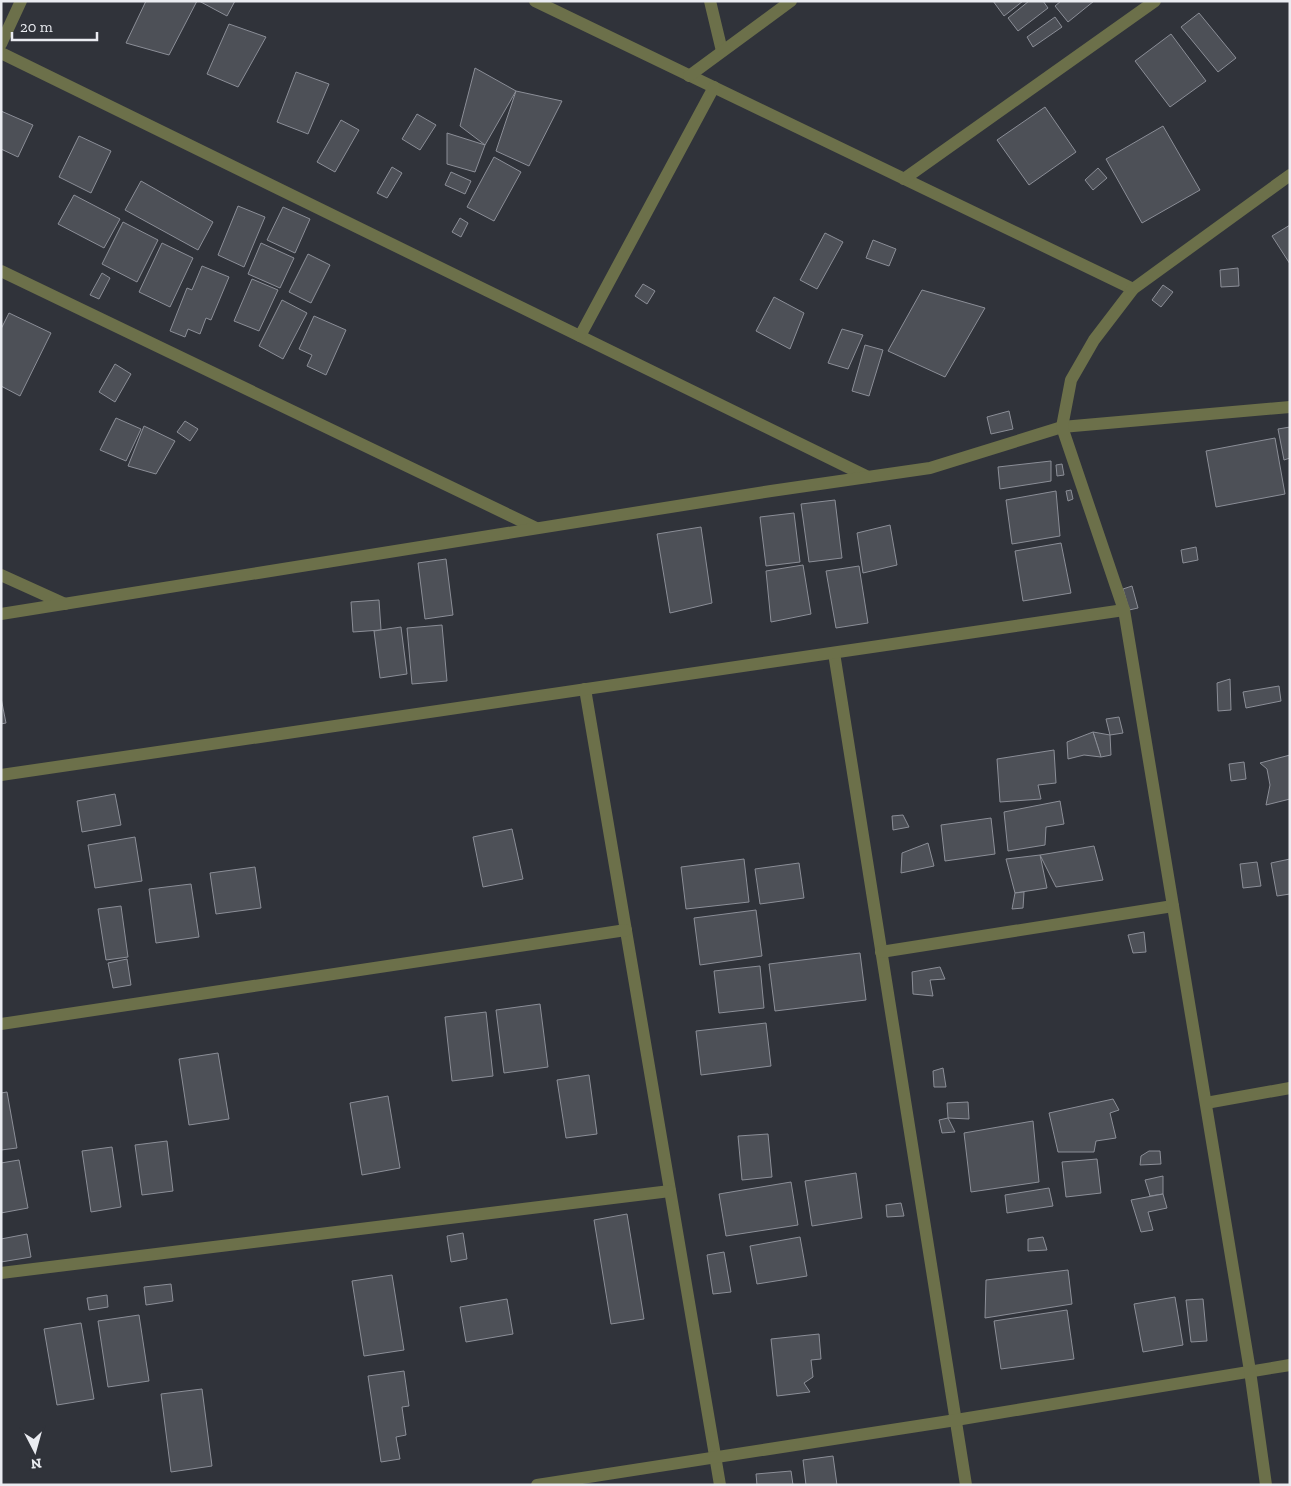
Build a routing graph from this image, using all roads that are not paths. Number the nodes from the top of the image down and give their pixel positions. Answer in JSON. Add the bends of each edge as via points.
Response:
{"nodes":[{"id":1,"x":21,"y":1,"type":"edge"},
{"id":2,"x":535,"y":1,"type":"edge"},
{"id":3,"x":710,"y":1,"type":"edge"},
{"id":4,"x":791,"y":1,"type":"edge"},
{"id":5,"x":1155,"y":1,"type":"edge"},
{"id":6,"x":1,"y":44,"type":"edge"},
{"id":7,"x":722,"y":51,"type":"junction"},
{"id":8,"x":1,"y":53,"type":"edge"},
{"id":9,"x":689,"y":76,"type":"junction"},
{"id":10,"x":714,"y":87,"type":"junction"},
{"id":11,"x":1290,"y":175,"type":"edge"},
{"id":12,"x":904,"y":180,"type":"junction"},
{"id":13,"x":1,"y":271,"type":"edge"},
{"id":14,"x":1133,"y":290,"type":"junction"},
{"id":15,"x":580,"y":336,"type":"junction"},
{"id":16,"x":1290,"y":407,"type":"edge"},
{"id":17,"x":1062,"y":427,"type":"junction"},
{"id":18,"x":868,"y":477,"type":"junction"},
{"id":19,"x":536,"y":528,"type":"junction"},
{"id":20,"x":1,"y":575,"type":"edge"},
{"id":21,"x":65,"y":604,"type":"junction"},
{"id":22,"x":1124,"y":610,"type":"junction"},
{"id":23,"x":1,"y":614,"type":"edge"},
{"id":24,"x":834,"y":653,"type":"junction"},
{"id":25,"x":585,"y":689,"type":"junction"},
{"id":26,"x":1,"y":775,"type":"edge"},
{"id":27,"x":1173,"y":906,"type":"junction"},
{"id":28,"x":626,"y":930,"type":"junction"},
{"id":29,"x":881,"y":952,"type":"junction"},
{"id":30,"x":1,"y":1024,"type":"edge"},
{"id":31,"x":1290,"y":1088,"type":"edge"},
{"id":32,"x":1206,"y":1102,"type":"junction"},
{"id":33,"x":670,"y":1191,"type":"junction"},
{"id":34,"x":1,"y":1272,"type":"edge"},
{"id":35,"x":1290,"y":1365,"type":"edge"},
{"id":36,"x":1250,"y":1371,"type":"junction"},
{"id":37,"x":956,"y":1420,"type":"junction"},
{"id":38,"x":716,"y":1457,"type":"junction"},
{"id":39,"x":536,"y":1485,"type":"edge"},
{"id":40,"x":720,"y":1485,"type":"edge"},
{"id":41,"x":966,"y":1485,"type":"edge"},
{"id":42,"x":1266,"y":1485,"type":"edge"}],
"edges":[{"from":1,"to":6,"type":"street"},
{"from":2,"to":9,"type":"street"},
{"from":3,"to":7,"type":"street"},
{"from":4,"to":7,"type":"street"},
{"from":5,"to":12,"type":"street"},
{"from":7,"to":9,"type":"street"},
{"from":8,"to":15,"type":"street"},
{"from":9,"to":10,"type":"street"},
{"from":10,"to":12,"type":"street"},
{"from":10,"to":15,"type":"street"},
{"from":11,"to":14,"type":"street"},
{"from":12,"to":14,"type":"street"},
{"from":13,"to":19,"type":"street"},
{"from":14,"to":17,"type":"street","via":[[1094,340],[1071,380]]},
{"from":15,"to":18,"type":"street"},
{"from":16,"to":17,"type":"street"},
{"from":17,"to":18,"type":"street","via":[[930,468]]},
{"from":17,"to":22,"type":"street"},
{"from":18,"to":19,"type":"street"},
{"from":19,"to":21,"type":"street"},
{"from":20,"to":21,"type":"street"},
{"from":21,"to":23,"type":"street"},
{"from":22,"to":24,"type":"street"},
{"from":22,"to":27,"type":"street"},
{"from":24,"to":25,"type":"street"},
{"from":24,"to":29,"type":"street"},
{"from":25,"to":26,"type":"street"},
{"from":25,"to":28,"type":"street"},
{"from":27,"to":29,"type":"street"},
{"from":27,"to":32,"type":"street"},
{"from":28,"to":30,"type":"street"},
{"from":28,"to":33,"type":"street"},
{"from":29,"to":37,"type":"street"},
{"from":31,"to":32,"type":"street"},
{"from":32,"to":36,"type":"street"},
{"from":33,"to":34,"type":"street"},
{"from":33,"to":38,"type":"street"},
{"from":35,"to":36,"type":"street"},
{"from":36,"to":37,"type":"street"},
{"from":36,"to":42,"type":"street"},
{"from":37,"to":38,"type":"street"},
{"from":37,"to":41,"type":"street"},
{"from":38,"to":39,"type":"street"},
{"from":38,"to":40,"type":"street"}]}
